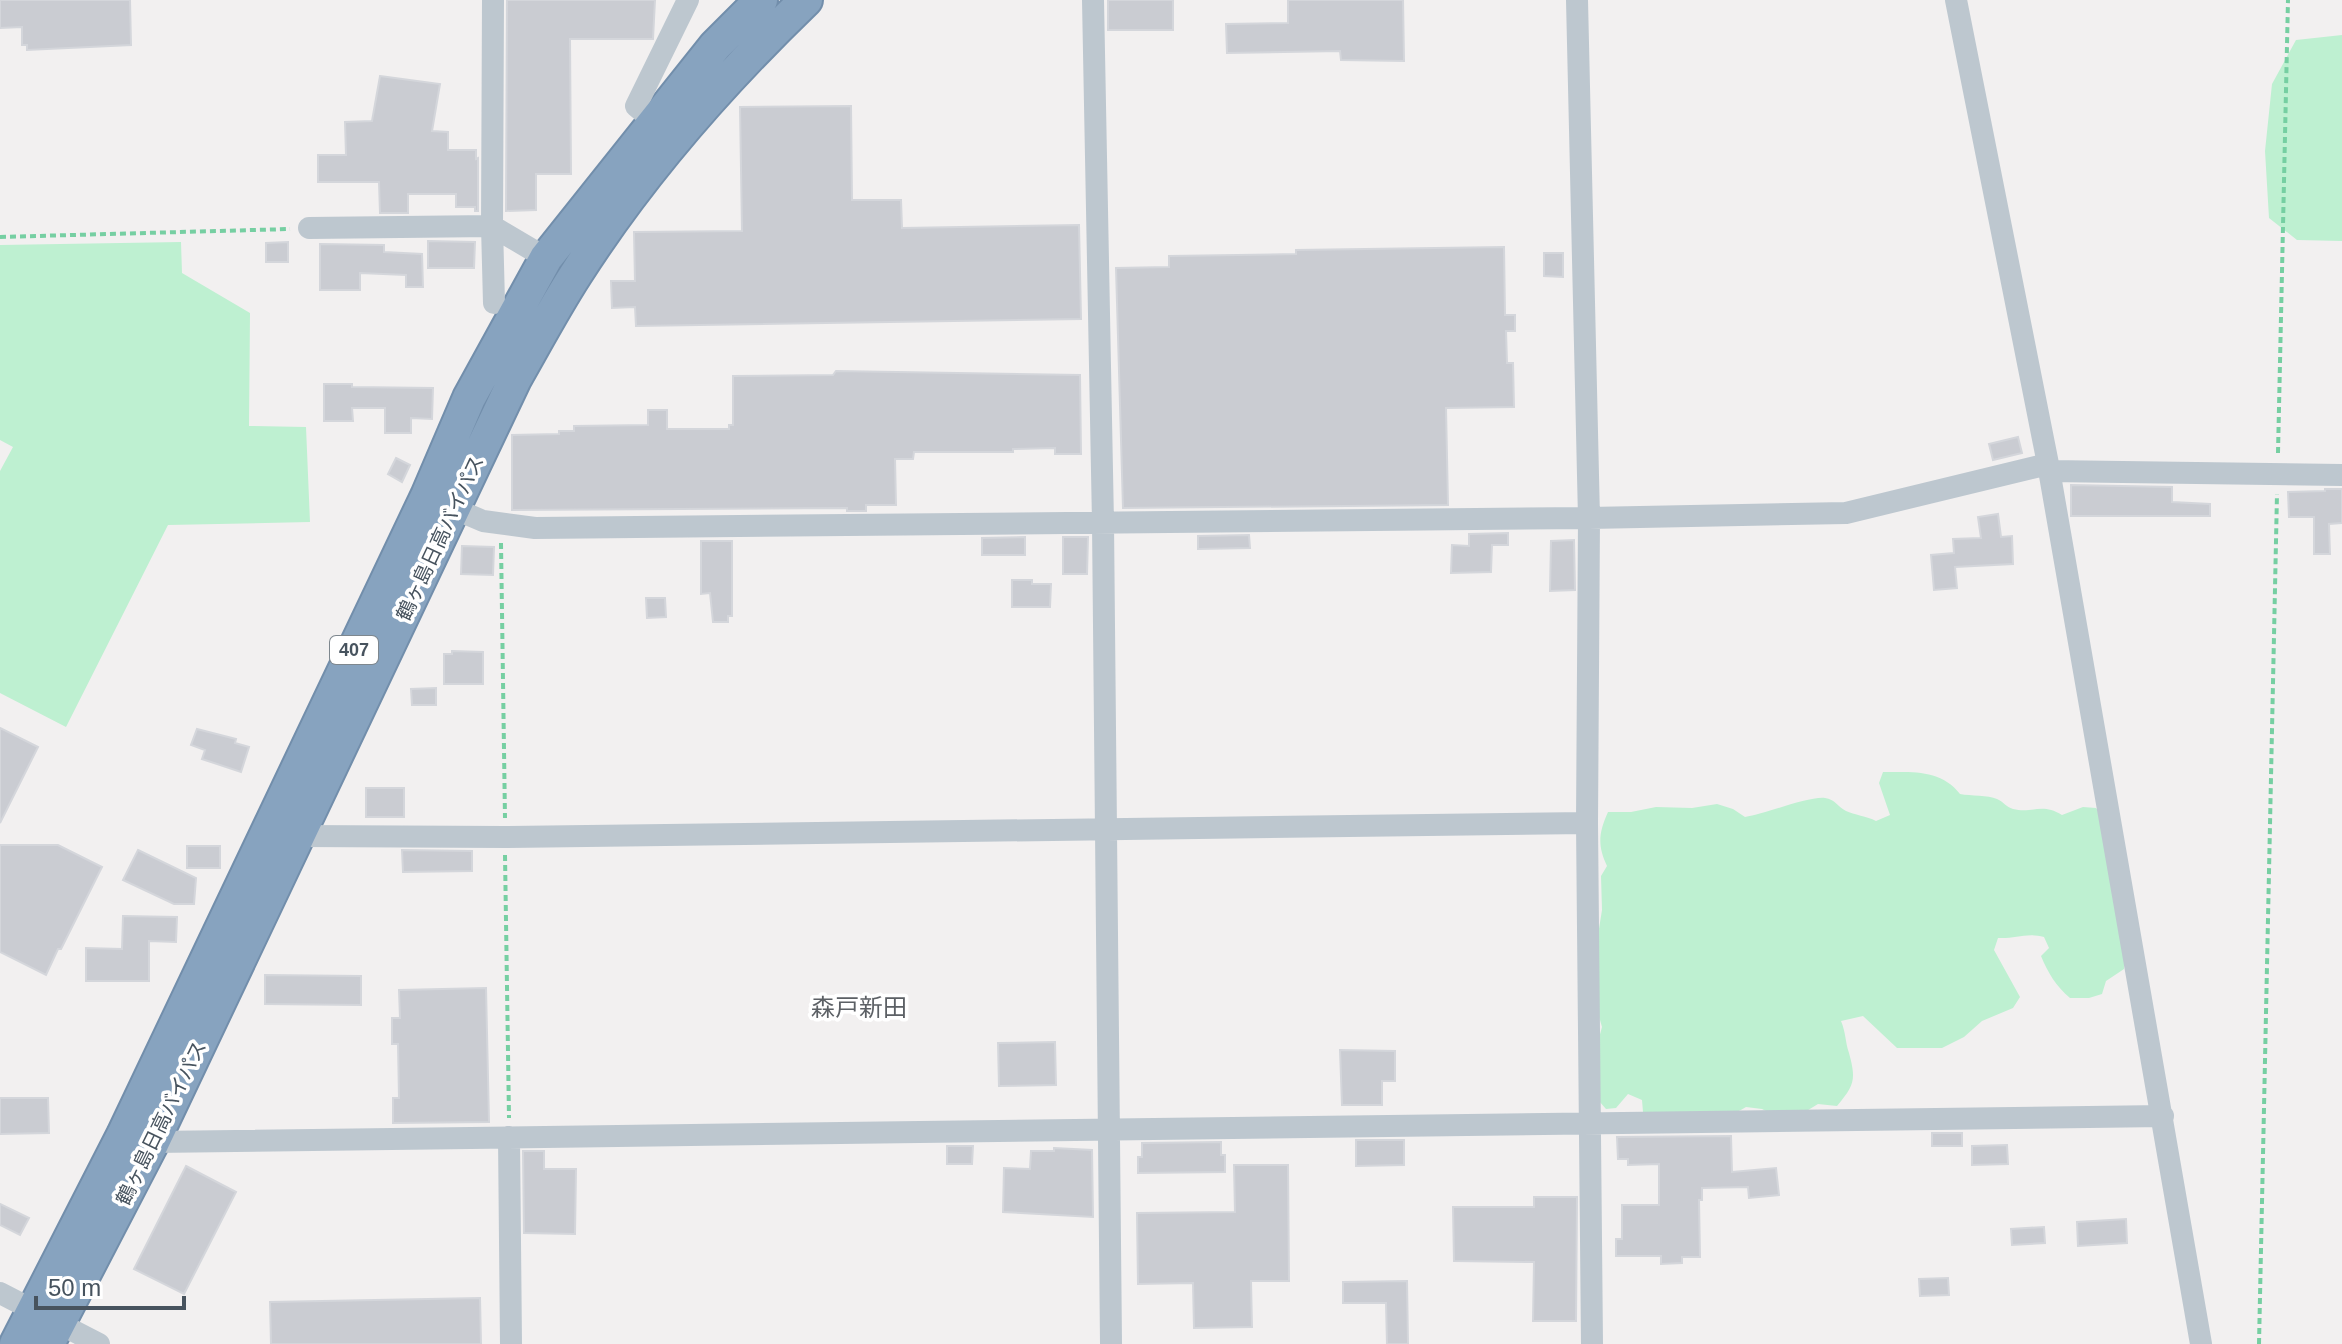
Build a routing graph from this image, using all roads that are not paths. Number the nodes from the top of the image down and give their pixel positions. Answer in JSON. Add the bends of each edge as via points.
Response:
{"nodes":[{"id":1,"x":493,"y":0,"type":"edge"},
{"id":2,"x":688,"y":0,"type":"edge"},
{"id":3,"x":761,"y":0,"type":"edge"},
{"id":4,"x":1093,"y":0,"type":"edge"},
{"id":5,"x":1577,"y":0,"type":"edge"},
{"id":6,"x":1956,"y":0,"type":"edge"},
{"id":7,"x":791,"y":5,"type":"edge"},
{"id":8,"x":654,"y":121,"type":"junction"},
{"id":9,"x":492,"y":226,"type":"junction"},
{"id":10,"x":309,"y":228,"type":"road end"},
{"id":11,"x":546,"y":258,"type":"junction"},
{"id":12,"x":494,"y":303,"type":"dead end"},
{"id":13,"x":2049,"y":467,"type":"junction"},
{"id":14,"x":2342,"y":475,"type":"edge"},
{"id":15,"x":441,"y":502,"type":"junction"},
{"id":16,"x":1589,"y":518,"type":"junction"},
{"id":17,"x":1103,"y":523,"type":"junction"},
{"id":18,"x":1587,"y":823,"type":"junction"},
{"id":19,"x":1105,"y":828,"type":"junction"},
{"id":20,"x":299,"y":836,"type":"junction"},
{"id":21,"x":2163,"y":1116,"type":"junction"},
{"id":22,"x":1591,"y":1124,"type":"junction"},
{"id":23,"x":1108,"y":1129,"type":"junction"},
{"id":24,"x":509,"y":1137,"type":"junction"},
{"id":25,"x":153,"y":1142,"type":"junction"},
{"id":26,"x":0,"y":1293,"type":"edge"},
{"id":27,"x":47,"y":1325,"type":"edge"},
{"id":28,"x":16,"y":1344,"type":"edge"},
{"id":29,"x":99,"y":1344,"type":"edge"},
{"id":30,"x":511,"y":1344,"type":"edge"},
{"id":31,"x":1111,"y":1344,"type":"edge"},
{"id":32,"x":1592,"y":1344,"type":"edge"},
{"id":33,"x":2201,"y":1344,"type":"edge"}],
"edges":[{"from":1,"to":9,"type":"street"},
{"from":2,"to":8,"type":"street","via":[[636,106]]},
{"from":3,"to":8,"type":"highway","name":"鶴ヶ島日高バイパス","number":"407"},
{"from":4,"to":17,"type":"street"},
{"from":5,"to":16,"type":"street"},
{"from":6,"to":13,"type":"street"},
{"from":7,"to":15,"type":"highway","name":"鶴ヶ島日高バイパス","number":"407","via":[[650,172],[576,274]]},
{"from":8,"to":11,"type":"highway","name":"鶴ヶ島日高バイパス","number":"407"},
{"from":9,"to":10,"type":"street"},
{"from":9,"to":11,"type":"street"},
{"from":9,"to":12,"type":"street"},
{"from":11,"to":15,"type":"highway","name":"鶴ヶ島日高バイパス","number":"407","via":[[469,398]]},
{"from":13,"to":14,"type":"street"},
{"from":13,"to":16,"type":"street","via":[[1846,513]]},
{"from":13,"to":21,"type":"street"},
{"from":15,"to":17,"type":"street","via":[[483,521],[535,528]]},
{"from":15,"to":20,"type":"highway","name":"鶴ヶ島日高バイパス","number":"407"},
{"from":15,"to":27,"type":"highway","name":"鶴ヶ島日高バイパス","number":"407","via":[[123,1135]]},
{"from":16,"to":17,"type":"street"},
{"from":16,"to":18,"type":"street"},
{"from":17,"to":19,"type":"street"},
{"from":18,"to":19,"type":"street"},
{"from":18,"to":22,"type":"street"},
{"from":19,"to":20,"type":"street"},
{"from":19,"to":23,"type":"street"},
{"from":20,"to":25,"type":"highway","name":"鶴ヶ島日高バイパス","number":"407"},
{"from":21,"to":22,"type":"street"},
{"from":21,"to":33,"type":"street"},
{"from":22,"to":23,"type":"street"},
{"from":22,"to":32,"type":"street"},
{"from":23,"to":24,"type":"street"},
{"from":23,"to":31,"type":"street"},
{"from":24,"to":25,"type":"street"},
{"from":24,"to":30,"type":"street"},
{"from":25,"to":27,"type":"highway","name":"鶴ヶ島日高バイパス","number":"407"},
{"from":26,"to":27,"type":"street"},
{"from":27,"to":28,"type":"highway","name":"鶴ヶ島日高バイパス","number":"407"},
{"from":27,"to":29,"type":"street"}]}
